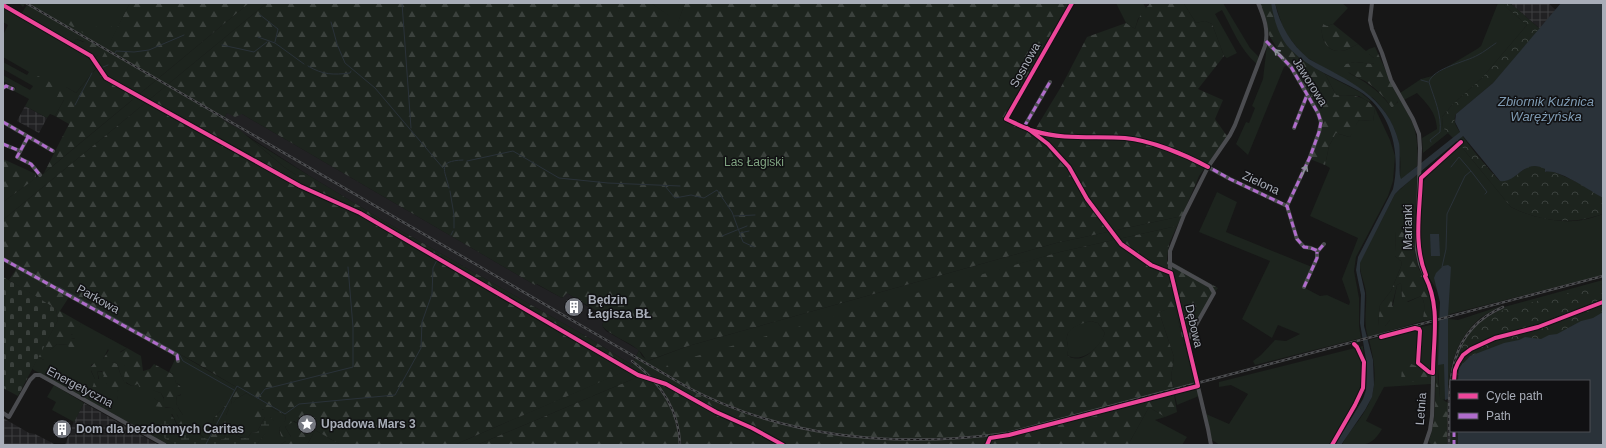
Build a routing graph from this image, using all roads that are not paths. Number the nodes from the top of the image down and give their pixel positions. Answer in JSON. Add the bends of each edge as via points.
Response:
{"nodes":[{"id":1,"x":1072,"y":3,"type":"edge"},
{"id":2,"x":1258,"y":3,"type":"edge"},
{"id":3,"x":1372,"y":3,"type":"edge"},
{"id":4,"x":1266,"y":41,"type":"junction"},
{"id":5,"x":1050,"y":82,"type":"dead end"},
{"id":6,"x":3,"y":88,"type":"edge"},
{"id":7,"x":13,"y":89,"type":"dead end"},
{"id":8,"x":1307,"y":95,"type":"junction"},
{"id":9,"x":3,"y":122,"type":"edge"},
{"id":10,"x":1294,"y":128,"type":"dead end"},
{"id":11,"x":28,"y":136,"type":"junction"},
{"id":12,"x":3,"y":144,"type":"edge"},
{"id":13,"x":53,"y":151,"type":"dead end"},
{"id":14,"x":20,"y":152,"type":"junction"},
{"id":15,"x":1208,"y":167,"type":"junction"},
{"id":16,"x":40,"y":175,"type":"dead end"},
{"id":17,"x":1287,"y":206,"type":"junction"},
{"id":18,"x":1324,"y":244,"type":"dead end"},
{"id":19,"x":1317,"y":252,"type":"junction"},
{"id":20,"x":3,"y":258,"type":"edge"},
{"id":21,"x":1169,"y":263,"type":"junction"},
{"id":22,"x":1304,"y":287,"type":"dead end"},
{"id":23,"x":1187,"y":342,"type":"junction"},
{"id":24,"x":178,"y":361,"type":"dead end"},
{"id":25,"x":1433,"y":373,"type":"joint"},
{"id":26,"x":3,"y":413,"type":"edge"},
{"id":27,"x":165,"y":445,"type":"edge"},
{"id":28,"x":1211,"y":445,"type":"edge"},
{"id":29,"x":1425,"y":445,"type":"edge"}],
"edges":[{"from":1,"to":5,"type":"street","name":"Sosnowa","via":[[1006,119],[1024,127]]},
{"from":2,"to":4,"type":"street","name":"Dębowa","via":[[1265,23]]},
{"from":3,"to":25,"type":"street","name":"Marianki","via":[[1372,29],[1391,80],[1413,118],[1420,143],[1416,247],[1434,306]]},
{"from":8,"to":4,"type":"street","name":"Jaworowa","one_way":true,"via":[[1291,67]]},
{"from":4,"to":15,"type":"street","name":"Dębowa","via":[[1235,125]]},
{"from":6,"to":7,"type":"street","via":[[6,86]]},
{"from":8,"to":10,"type":"street"},
{"from":17,"to":8,"type":"street","name":"Jaworowa","one_way":true,"via":[[1310,157],[1320,127],[1320,116]]},
{"from":9,"to":11,"type":"street"},
{"from":11,"to":13,"type":"street"},
{"from":11,"to":14,"type":"street"},
{"from":12,"to":14,"type":"street"},
{"from":14,"to":16,"type":"street","via":[[17,157],[31,164]]},
{"from":15,"to":17,"type":"street","name":"Zielona"},
{"from":15,"to":21,"type":"street","name":"Dębowa","via":[[1172,244]]},
{"from":17,"to":19,"type":"street","name":"Zielona","via":[[1299,242]]},
{"from":18,"to":19,"type":"street"},
{"from":19,"to":22,"type":"street"},
{"from":20,"to":24,"type":"street","name":"Parkowa","via":[[176,355]]},
{"from":21,"to":23,"type":"street","name":"Dębowa"},
{"from":21,"to":23,"type":"street","via":[[1210,286],[1214,293]]},
{"from":23,"to":28,"type":"street","name":"Dębowa"},
{"from":25,"to":29,"type":"street","name":"Letnia","via":[[1432,422]]},
{"from":26,"to":27,"type":"street","name":"Energetyczna","via":[[10,417],[30,380],[35,375],[40,375]]}]}
